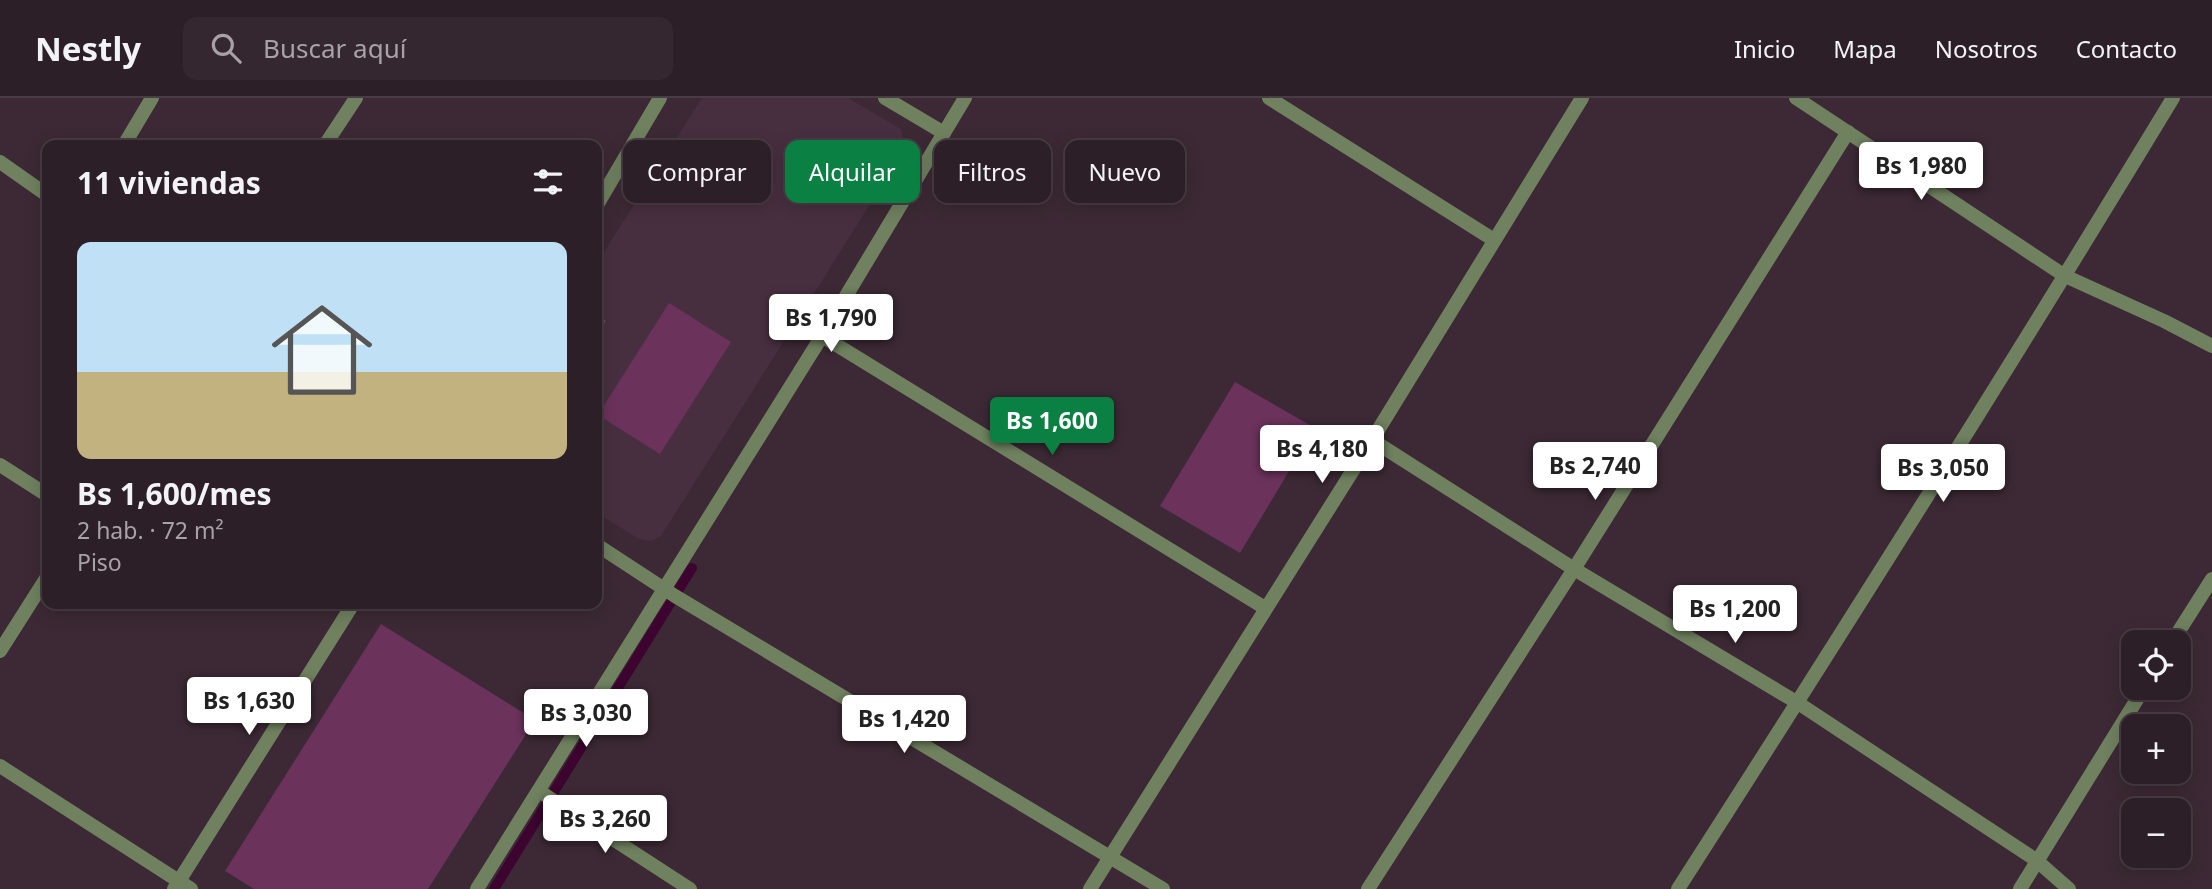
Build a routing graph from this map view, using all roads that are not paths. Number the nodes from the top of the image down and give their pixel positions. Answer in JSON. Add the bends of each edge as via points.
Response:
{"nodes":[{"id":1,"x":152,"y":98,"type":"edge"},
{"id":2,"x":660,"y":98,"type":"edge"},
{"id":3,"x":885,"y":98,"type":"edge"},
{"id":4,"x":965,"y":98,"type":"edge"},
{"id":5,"x":1269,"y":98,"type":"edge"},
{"id":6,"x":1582,"y":98,"type":"edge"},
{"id":7,"x":1796,"y":98,"type":"edge"},
{"id":8,"x":2173,"y":98,"type":"edge"},
{"id":9,"x":354,"y":99,"type":"edge"},
{"id":10,"x":1848,"y":132,"type":"junction"},
{"id":11,"x":944,"y":133,"type":"junction"},
{"id":12,"x":127,"y":140,"type":"edge"},
{"id":13,"x":328,"y":140,"type":"edge"},
{"id":14,"x":0,"y":162,"type":"edge"},
{"id":15,"x":42,"y":191,"type":"edge"},
{"id":16,"x":602,"y":197,"type":"edge"},
{"id":17,"x":1494,"y":240,"type":"junction"},
{"id":18,"x":2065,"y":276,"type":"junction"},
{"id":19,"x":822,"y":336,"type":"junction"},
{"id":20,"x":2212,"y":346,"type":"edge"},
{"id":21,"x":1372,"y":440,"type":"junction"},
{"id":22,"x":0,"y":465,"type":"edge"},
{"id":23,"x":42,"y":492,"type":"edge"},
{"id":24,"x":602,"y":548,"type":"edge"},
{"id":25,"x":1574,"y":569,"type":"junction"},
{"id":26,"x":2212,"y":579,"type":"edge"},
{"id":27,"x":42,"y":585,"type":"edge"},
{"id":28,"x":664,"y":589,"type":"junction"},
{"id":29,"x":1265,"y":608,"type":"junction"},
{"id":30,"x":350,"y":609,"type":"edge"},
{"id":31,"x":2180,"y":630,"type":"edge"},
{"id":32,"x":0,"y":651,"type":"edge"},
{"id":33,"x":2136,"y":700,"type":"edge"},
{"id":34,"x":1798,"y":703,"type":"junction"},
{"id":35,"x":0,"y":766,"type":"edge"},
{"id":36,"x":539,"y":791,"type":"junction"},
{"id":37,"x":1109,"y":858,"type":"junction"},
{"id":38,"x":2036,"y":860,"type":"junction"},
{"id":39,"x":181,"y":886,"type":"edge"},
{"id":40,"x":477,"y":889,"type":"edge"},
{"id":41,"x":691,"y":889,"type":"edge"},
{"id":42,"x":1090,"y":889,"type":"edge"},
{"id":43,"x":1163,"y":889,"type":"edge"},
{"id":44,"x":1368,"y":889,"type":"edge"},
{"id":45,"x":1678,"y":889,"type":"edge"},
{"id":46,"x":2020,"y":889,"type":"edge"},
{"id":47,"x":2069,"y":889,"type":"edge"}],
"edges":[{"from":1,"to":12,"type":"street"},
{"from":2,"to":16,"type":"street"},
{"from":3,"to":11,"type":"street"},
{"from":4,"to":11,"type":"street"},
{"from":5,"to":17,"type":"street"},
{"from":6,"to":17,"type":"street"},
{"from":7,"to":10,"type":"street"},
{"from":8,"to":18,"type":"street"},
{"from":9,"to":13,"type":"street"},
{"from":10,"to":18,"type":"street"},
{"from":10,"to":25,"type":"street"},
{"from":11,"to":19,"type":"street"},
{"from":14,"to":15,"type":"street"},
{"from":17,"to":21,"type":"street"},
{"from":18,"to":20,"type":"street"},
{"from":18,"to":34,"type":"street"},
{"from":19,"to":28,"type":"street"},
{"from":19,"to":29,"type":"street"},
{"from":21,"to":25,"type":"street"},
{"from":21,"to":29,"type":"street"},
{"from":22,"to":23,"type":"street"},
{"from":24,"to":28,"type":"street"},
{"from":25,"to":34,"type":"street"},
{"from":25,"to":44,"type":"street"},
{"from":26,"to":31,"type":"street"},
{"from":27,"to":32,"type":"street"},
{"from":28,"to":36,"type":"street"},
{"from":28,"to":37,"type":"street"},
{"from":29,"to":37,"type":"street"},
{"from":30,"to":39,"type":"street"},
{"from":33,"to":38,"type":"street"},
{"from":34,"to":38,"type":"street"},
{"from":34,"to":45,"type":"street"},
{"from":35,"to":39,"type":"street"},
{"from":36,"to":40,"type":"street"},
{"from":36,"to":41,"type":"street"},
{"from":37,"to":42,"type":"street"},
{"from":37,"to":43,"type":"street"},
{"from":38,"to":46,"type":"street"},
{"from":38,"to":47,"type":"street"}]}
